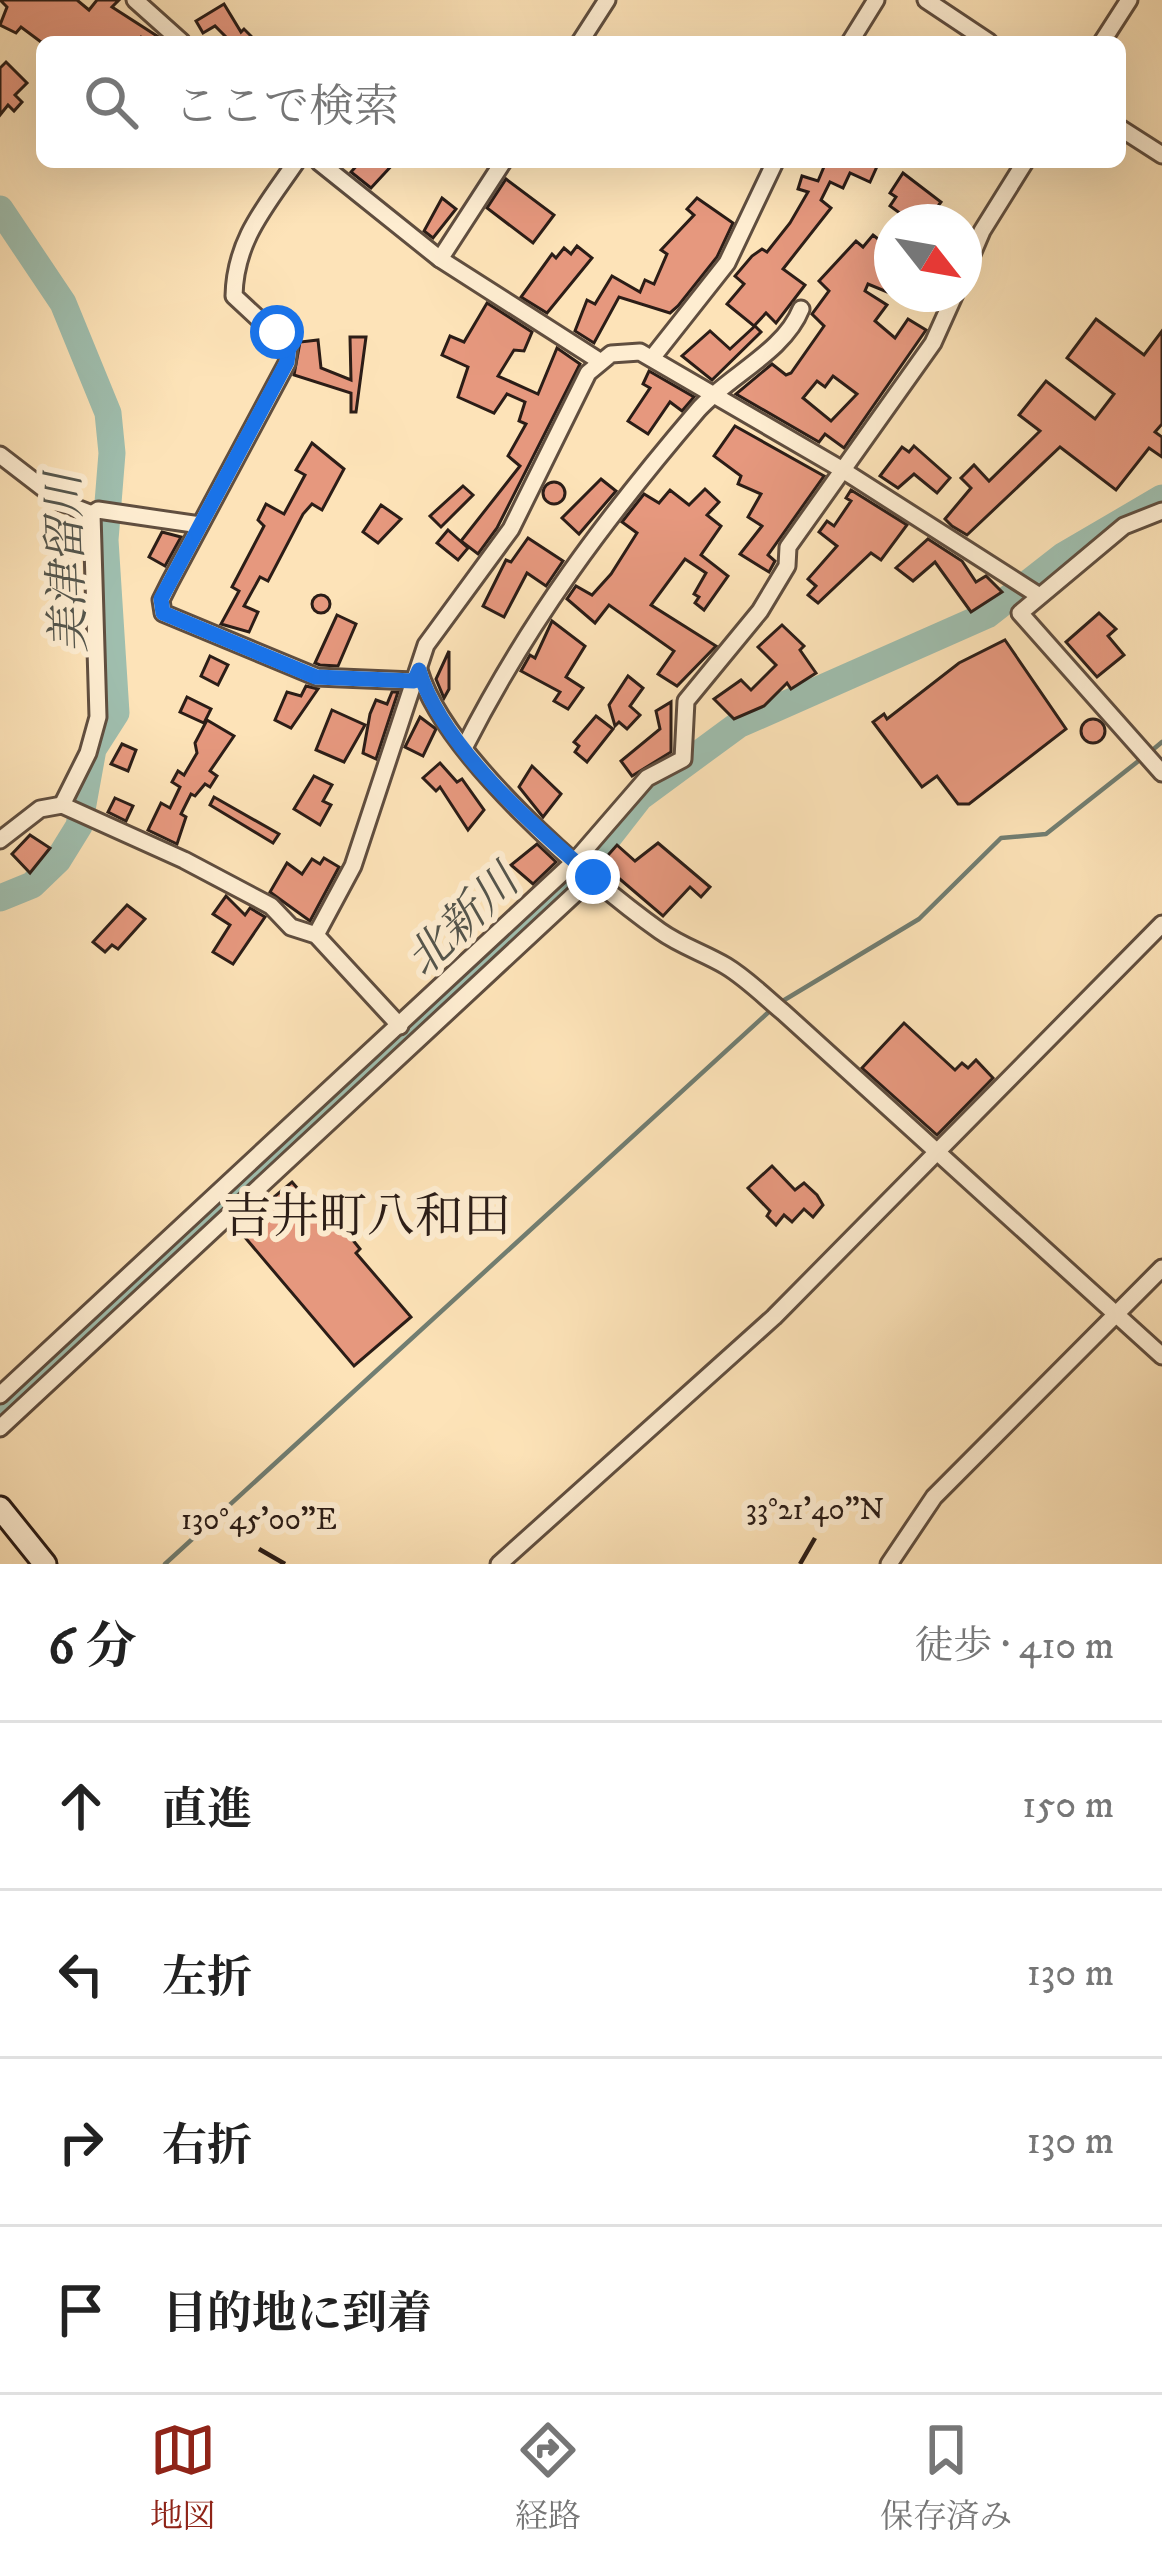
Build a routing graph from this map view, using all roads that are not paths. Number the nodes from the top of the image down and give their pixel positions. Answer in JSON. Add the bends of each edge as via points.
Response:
{"nodes":[{"id":1,"x":135,"y":0,"type":"edge"},
{"id":2,"x":607,"y":0,"type":"edge"},
{"id":3,"x":876,"y":0,"type":"edge"},
{"id":4,"x":926,"y":0,"type":"edge"},
{"id":5,"x":1129,"y":0,"type":"edge"},
{"id":6,"x":175,"y":36,"type":"edge"},
{"id":7,"x":584,"y":36,"type":"edge"},
{"id":8,"x":854,"y":36,"type":"edge"},
{"id":9,"x":980,"y":36,"type":"edge"},
{"id":10,"x":1106,"y":36,"type":"edge"},
{"id":11,"x":1126,"y":132,"type":"edge"},
{"id":12,"x":1162,"y":155,"type":"edge"},
{"id":13,"x":292,"y":168,"type":"edge"},
{"id":14,"x":326,"y":168,"type":"edge"},
{"id":15,"x":498,"y":168,"type":"edge"},
{"id":16,"x":773,"y":168,"type":"edge"},
{"id":17,"x":1021,"y":168,"type":"edge"},
{"id":18,"x":982,"y":231,"type":"edge"},
{"id":19,"x":440,"y":259,"type":"junction"},
{"id":20,"x":801,"y":309,"type":"dead end"},
{"id":21,"x":947,"y":312,"type":"edge"},
{"id":22,"x":652,"y":358,"type":"junction"},
{"id":23,"x":598,"y":360,"type":"junction"},
{"id":24,"x":712,"y":394,"type":"junction"},
{"id":25,"x":0,"y":455,"type":"edge"},
{"id":26,"x":841,"y":469,"type":"junction"},
{"id":27,"x":1162,"y":511,"type":"edge"},
{"id":28,"x":95,"y":512,"type":"junction"},
{"id":29,"x":200,"y":525,"type":"junction"},
{"id":30,"x":1035,"y":592,"type":"junction"},
{"id":31,"x":417,"y":676,"type":"junction"},
{"id":32,"x":464,"y":748,"type":"junction"},
{"id":33,"x":1157,"y":768,"type":"edge"},
{"id":34,"x":67,"y":807,"type":"junction"},
{"id":35,"x":0,"y":841,"type":"edge"},
{"id":36,"x":585,"y":869,"type":"junction"},
{"id":37,"x":1162,"y":924,"type":"edge"},
{"id":38,"x":316,"y":935,"type":"junction"},
{"id":39,"x":400,"y":1026,"type":"junction"},
{"id":40,"x":940,"y":1152,"type":"junction"},
{"id":41,"x":1162,"y":1268,"type":"edge"},
{"id":42,"x":1117,"y":1314,"type":"junction"},
{"id":43,"x":1162,"y":1356,"type":"edge"},
{"id":44,"x":0,"y":1395,"type":"edge"},
{"id":45,"x":0,"y":1428,"type":"edge"},
{"id":46,"x":0,"y":1508,"type":"edge"},
{"id":47,"x":45,"y":1564,"type":"edge"},
{"id":48,"x":499,"y":1564,"type":"edge"},
{"id":49,"x":889,"y":1564,"type":"edge"}],
"edges":[{"from":1,"to":6,"type":"street"},
{"from":2,"to":7,"type":"street"},
{"from":3,"to":8,"type":"street"},
{"from":4,"to":9,"type":"street"},
{"from":5,"to":10,"type":"street"},
{"from":11,"to":12,"type":"street"},
{"from":13,"to":29,"type":"street","via":[[241,242],[234,296],[289,347],[287,362]]},
{"from":14,"to":19,"type":"street"},
{"from":15,"to":19,"type":"street"},
{"from":16,"to":22,"type":"street","via":[[716,279]]},
{"from":17,"to":18,"type":"street"},
{"from":19,"to":23,"type":"street"},
{"from":20,"to":24,"type":"street","via":[[794,328]]},
{"from":21,"to":26,"type":"street","via":[[934,343]]},
{"from":22,"to":23,"type":"street","via":[[621,352]]},
{"from":22,"to":24,"type":"street"},
{"from":23,"to":31,"type":"street","via":[[511,529],[426,645]]},
{"from":24,"to":26,"type":"street"},
{"from":24,"to":32,"type":"street","via":[[588,540],[511,656]]},
{"from":25,"to":28,"type":"street","via":[[61,502]]},
{"from":26,"to":30,"type":"street"},
{"from":26,"to":36,"type":"street","via":[[788,547],[787,566],[760,611],[686,701],[683,759],[647,778]]},
{"from":27,"to":30,"type":"street","via":[[1124,526]]},
{"from":28,"to":29,"type":"street"},
{"from":28,"to":34,"type":"street","via":[[98,717]]},
{"from":29,"to":31,"type":"street","via":[[161,599],[163,613],[316,677]]},
{"from":30,"to":33,"type":"street","via":[[1020,613]]},
{"from":31,"to":32,"type":"street"},
{"from":31,"to":38,"type":"street","via":[[353,866]]},
{"from":32,"to":36,"type":"street"},
{"from":34,"to":35,"type":"street","via":[[40,808]]},
{"from":34,"to":38,"type":"street","via":[[184,860]]},
{"from":36,"to":39,"type":"street"},
{"from":36,"to":40,"type":"street","via":[[662,933],[729,968]]},
{"from":36,"to":45,"type":"street"},
{"from":37,"to":40,"type":"street"},
{"from":38,"to":39,"type":"street"},
{"from":39,"to":44,"type":"street"},
{"from":40,"to":42,"type":"street"},
{"from":40,"to":48,"type":"street","via":[[774,1317]]},
{"from":41,"to":42,"type":"street"},
{"from":42,"to":43,"type":"street"},
{"from":42,"to":49,"type":"street","via":[[934,1497]]},
{"from":46,"to":47,"type":"main road"}]}
